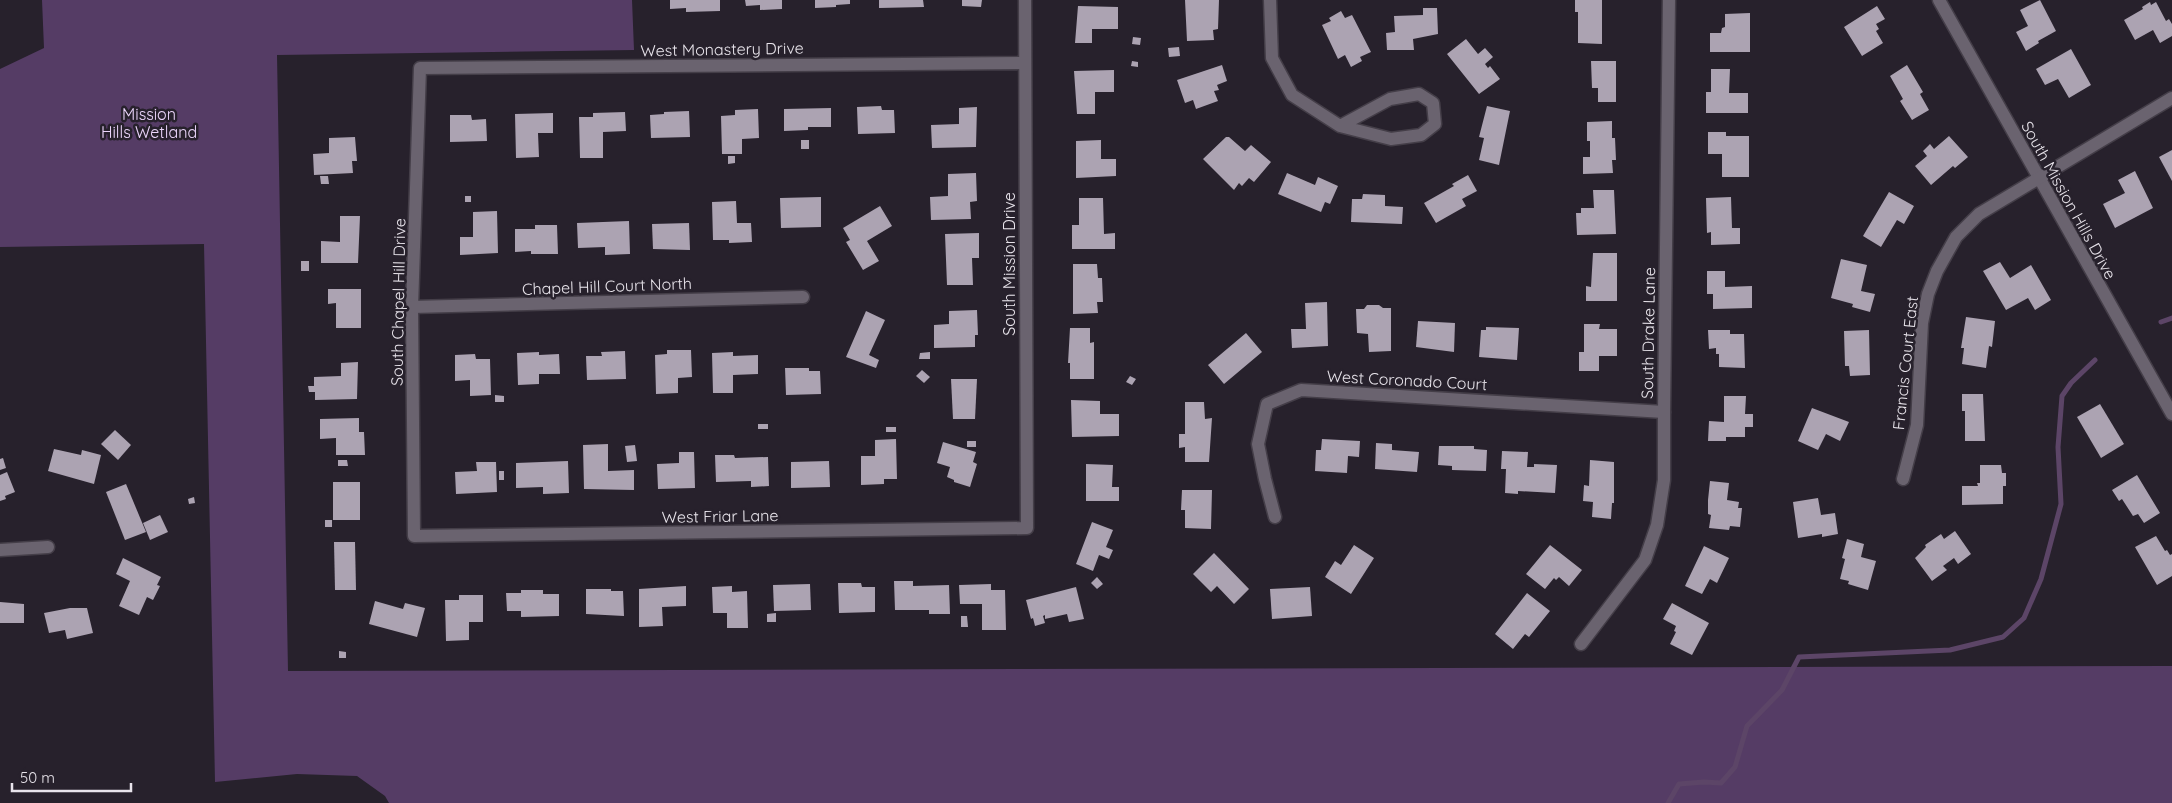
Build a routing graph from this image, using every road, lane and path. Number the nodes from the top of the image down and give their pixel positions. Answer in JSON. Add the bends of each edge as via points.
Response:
{"nodes":[{"id":1,"x":1025,"y":0,"type":"edge"},
{"id":2,"x":1270,"y":0,"type":"edge"},
{"id":3,"x":1670,"y":0,"type":"edge"},
{"id":4,"x":1939,"y":0,"type":"edge"},
{"id":5,"x":1024,"y":62,"type":"junction"},
{"id":6,"x":420,"y":68,"type":"joint"},
{"id":7,"x":2172,"y":98,"type":"edge"},
{"id":8,"x":1340,"y":126,"type":"junction"},
{"id":9,"x":2038,"y":178,"type":"junction"},
{"id":10,"x":802,"y":297,"type":"dead end"},
{"id":11,"x":412,"y":307,"type":"junction"},
{"id":12,"x":1664,"y":412,"type":"junction"},
{"id":13,"x":2172,"y":414,"type":"edge"},
{"id":14,"x":1903,"y":479,"type":"dead end"},
{"id":15,"x":1275,"y":517,"type":"dead end"},
{"id":16,"x":1027,"y":528,"type":"joint"},
{"id":17,"x":414,"y":536,"type":"joint"},
{"id":18,"x":48,"y":547,"type":"dead end"},
{"id":19,"x":0,"y":550,"type":"edge"},
{"id":20,"x":1581,"y":644,"type":"dead end"}],
"edges":[{"from":1,"to":5,"type":"street","name":"South Mission Drive"},
{"from":2,"to":8,"type":"street","via":[[1272,58],[1292,95]]},
{"from":3,"to":12,"type":"street","name":"South Drake Lane"},
{"from":4,"to":9,"type":"street","name":"South Mission Hills Drive"},
{"from":5,"to":6,"type":"street","name":"West Monastery Drive"},
{"from":5,"to":16,"type":"street","name":"South Mission Drive"},
{"from":6,"to":11,"type":"street","name":"South Chapel Hill Drive"},
{"from":7,"to":9,"type":"street","name":"Francis Court East"},
{"from":8,"to":8,"type":"street","via":[[1391,138],[1421,135],[1435,124],[1433,103],[1419,94],[1390,99]]},
{"from":9,"to":13,"type":"street","name":"South Mission Hills Drive"},
{"from":9,"to":14,"type":"street","name":"Francis Court East","via":[[1979,214],[1956,237],[1937,271],[1922,323],[1917,425]]},
{"from":10,"to":11,"type":"street","name":"Chapel Hill Court North"},
{"from":11,"to":17,"type":"street","name":"South Chapel Hill Drive"},
{"from":12,"to":15,"type":"street","name":"West Coronado Court","via":[[1301,390],[1267,404],[1258,444]]},
{"from":12,"to":20,"type":"street","name":"South Drake Lane","via":[[1664,480],[1657,525],[1644,560]]},
{"from":16,"to":17,"type":"street","name":"West Friar Lane"},
{"from":18,"to":19,"type":"street"}]}
